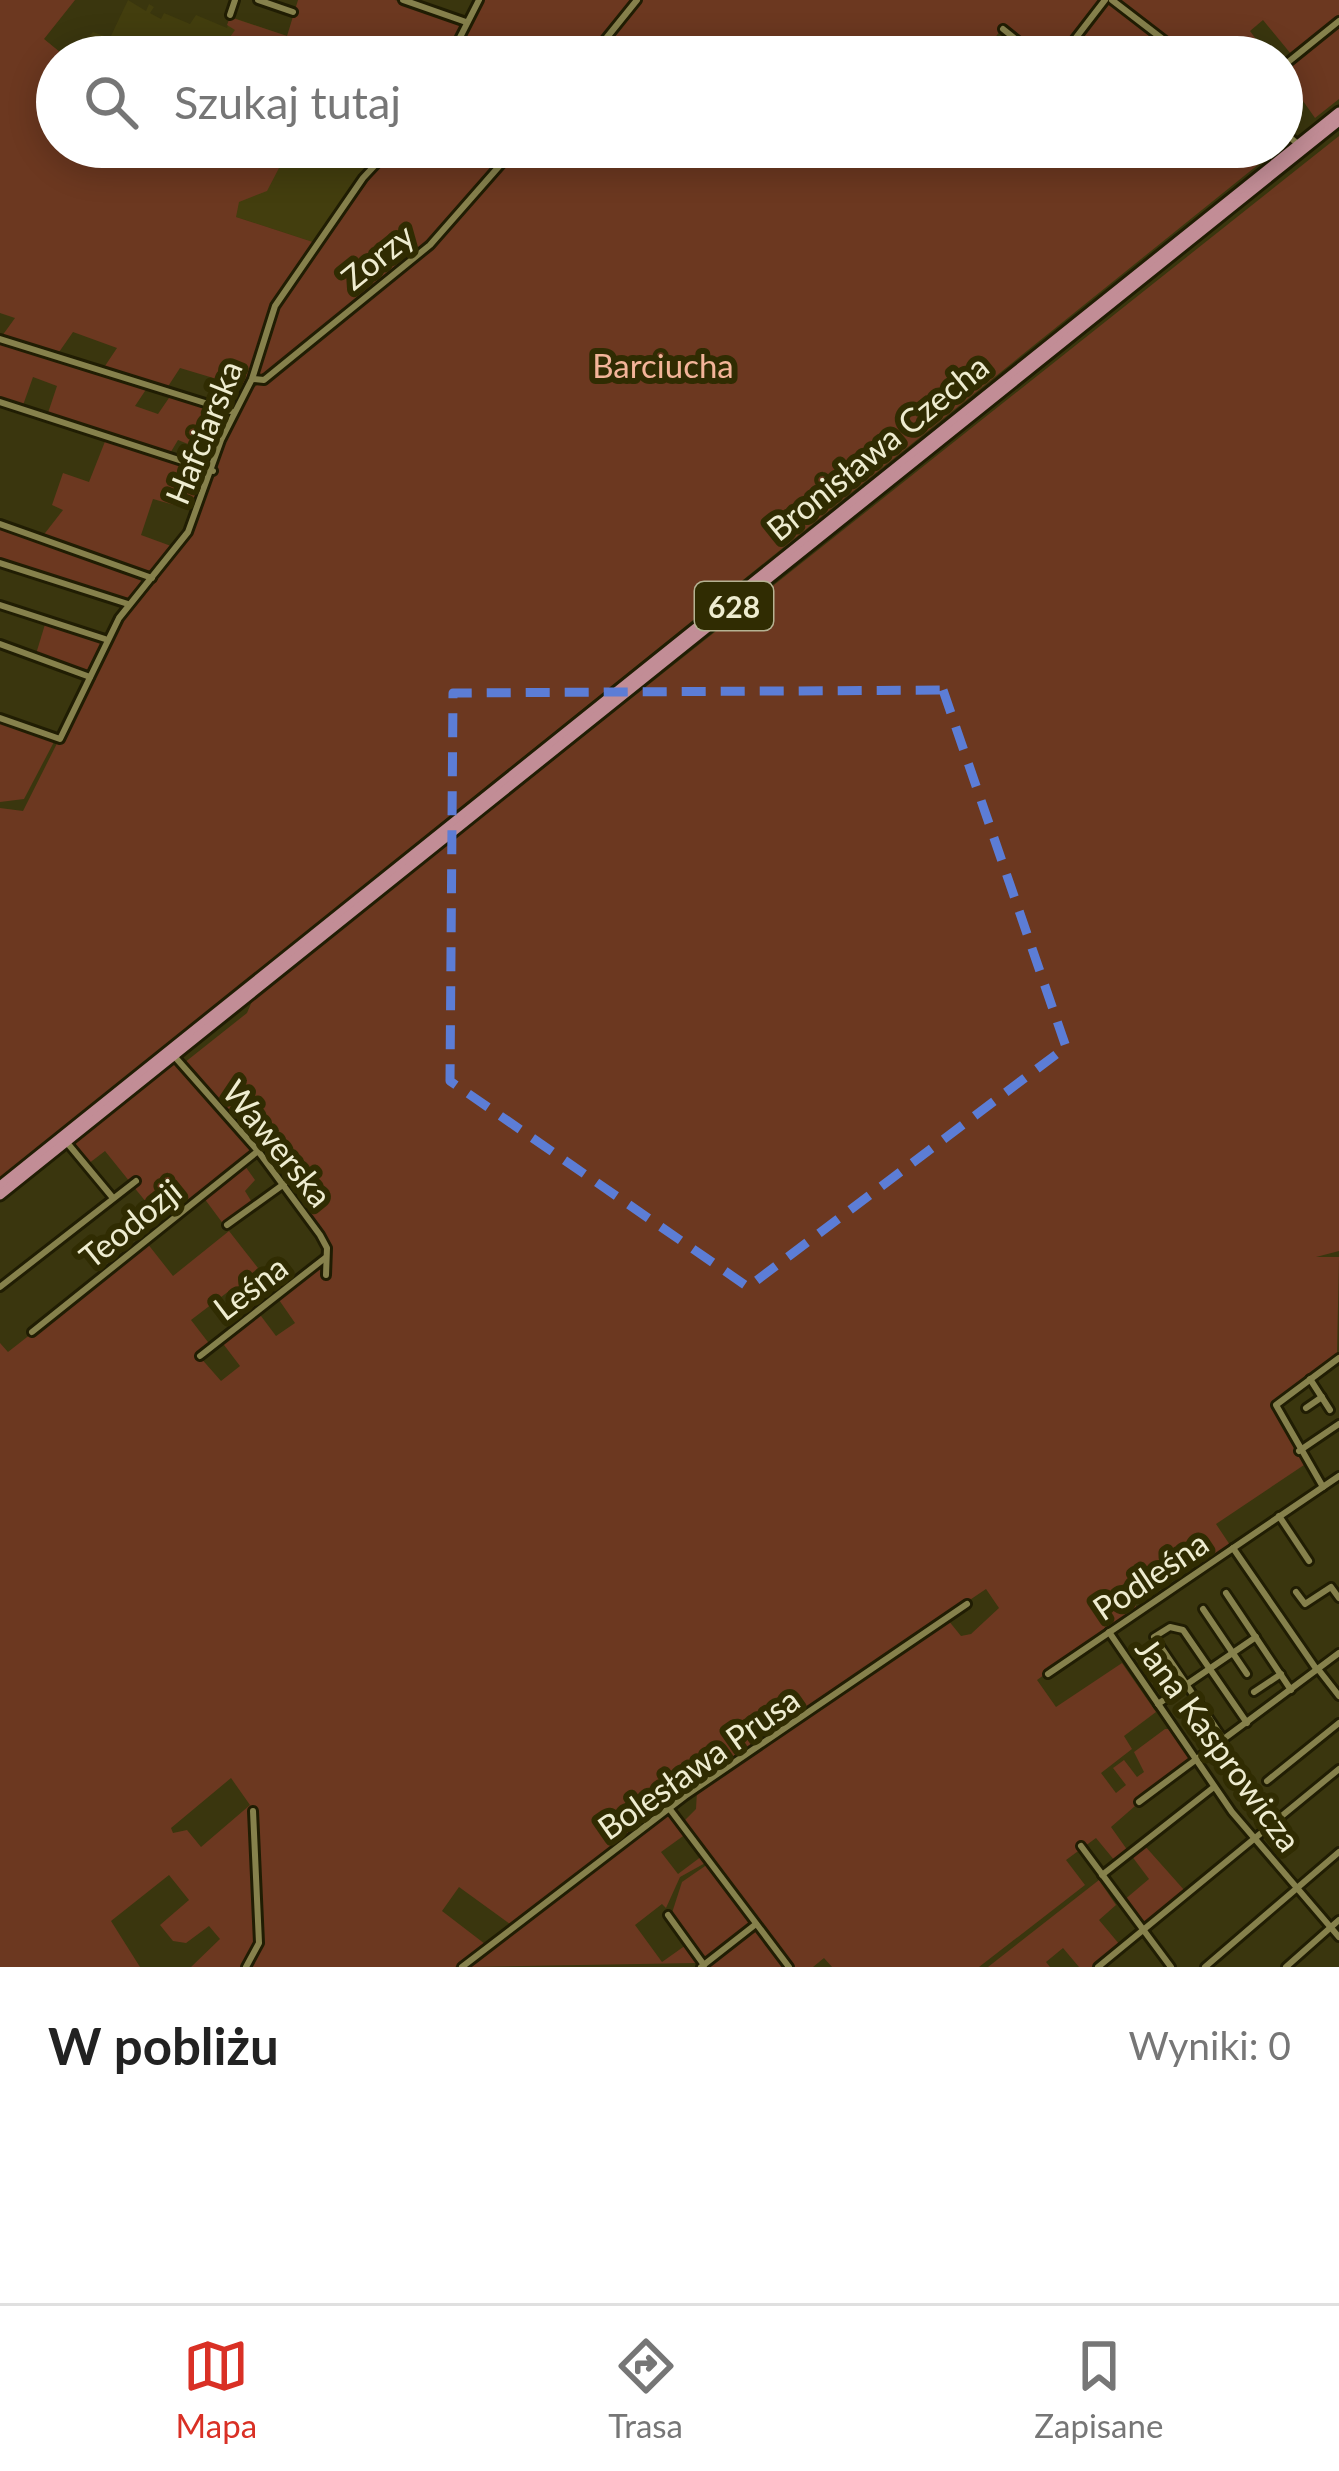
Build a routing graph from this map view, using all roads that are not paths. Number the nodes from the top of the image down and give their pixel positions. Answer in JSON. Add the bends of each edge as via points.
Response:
{"nodes":[{"id":1,"x":235,"y":0,"type":"edge"},
{"id":2,"x":258,"y":0,"type":"edge"},
{"id":3,"x":403,"y":0,"type":"edge"},
{"id":4,"x":479,"y":0,"type":"edge"},
{"id":5,"x":637,"y":0,"type":"edge"},
{"id":6,"x":1108,"y":0,"type":"edge"},
{"id":7,"x":293,"y":12,"type":"dead end"},
{"id":8,"x":230,"y":15,"type":"dead end"},
{"id":9,"x":1339,"y":21,"type":"edge"},
{"id":10,"x":466,"y":22,"type":"junction"},
{"id":11,"x":1003,"y":29,"type":"dead end"},
{"id":12,"x":460,"y":36,"type":"edge"},
{"id":13,"x":607,"y":36,"type":"edge"},
{"id":14,"x":1012,"y":36,"type":"edge"},
{"id":15,"x":1078,"y":36,"type":"edge"},
{"id":16,"x":1157,"y":36,"type":"edge"},
{"id":17,"x":1303,"y":50,"type":"edge"},
{"id":18,"x":1339,"y":116,"type":"edge"},
{"id":19,"x":1303,"y":145,"type":"edge"},
{"id":20,"x":372,"y":168,"type":"edge"},
{"id":21,"x":498,"y":168,"type":"edge"},
{"id":22,"x":1274,"y":168,"type":"edge"},
{"id":23,"x":0,"y":339,"type":"edge"},
{"id":24,"x":252,"y":379,"type":"junction"},
{"id":25,"x":0,"y":402,"type":"edge"},
{"id":26,"x":234,"y":412,"type":"junction"},
{"id":27,"x":213,"y":471,"type":"junction"},
{"id":28,"x":0,"y":524,"type":"edge"},
{"id":29,"x":0,"y":563,"type":"edge"},
{"id":30,"x":152,"y":578,"type":"junction"},
{"id":31,"x":0,"y":604,"type":"edge"},
{"id":32,"x":129,"y":604,"type":"junction"},
{"id":33,"x":107,"y":639,"type":"junction"},
{"id":34,"x":0,"y":644,"type":"edge"},
{"id":35,"x":89,"y":677,"type":"junction"},
{"id":36,"x":0,"y":718,"type":"edge"},
{"id":37,"x":171,"y":1053,"type":"junction"},
{"id":38,"x":64,"y":1139,"type":"junction"},
{"id":39,"x":258,"y":1151,"type":"junction"},
{"id":40,"x":136,"y":1180,"type":"dead end"},
{"id":41,"x":284,"y":1184,"type":"junction"},
{"id":42,"x":0,"y":1190,"type":"edge"},
{"id":43,"x":113,"y":1198,"type":"junction"},
{"id":44,"x":227,"y":1225,"type":"dead end"},
{"id":45,"x":328,"y":1256,"type":"junction"},
{"id":46,"x":326,"y":1275,"type":"dead end"},
{"id":47,"x":0,"y":1287,"type":"edge"},
{"id":48,"x":32,"y":1332,"type":"dead end"},
{"id":49,"x":1339,"y":1353,"type":"edge"},
{"id":50,"x":200,"y":1356,"type":"dead end"},
{"id":51,"x":1310,"y":1379,"type":"junction"},
{"id":52,"x":1322,"y":1397,"type":"junction"},
{"id":53,"x":1306,"y":1408,"type":"dead end"},
{"id":54,"x":1330,"y":1410,"type":"dead end"},
{"id":55,"x":1339,"y":1424,"type":"edge"},
{"id":56,"x":1299,"y":1451,"type":"junction"},
{"id":57,"x":1339,"y":1476,"type":"edge"},
{"id":58,"x":1323,"y":1487,"type":"junction"},
{"id":59,"x":1279,"y":1516,"type":"junction"},
{"id":60,"x":1233,"y":1548,"type":"junction"},
{"id":61,"x":1309,"y":1562,"type":"dead end"},
{"id":62,"x":1296,"y":1592,"type":"dead end"},
{"id":63,"x":1226,"y":1593,"type":"dead end"},
{"id":64,"x":1338,"y":1595,"type":"edge"},
{"id":65,"x":967,"y":1604,"type":"dead end"},
{"id":66,"x":1203,"y":1609,"type":"dead end"},
{"id":67,"x":1109,"y":1632,"type":"junction"},
{"id":68,"x":1256,"y":1637,"type":"junction"},
{"id":69,"x":1233,"y":1653,"type":"junction"},
{"id":70,"x":1339,"y":1653,"type":"edge"},
{"id":71,"x":1210,"y":1669,"type":"junction"},
{"id":72,"x":1317,"y":1669,"type":"junction"},
{"id":73,"x":1048,"y":1674,"type":"dead end"},
{"id":74,"x":1247,"y":1674,"type":"dead end"},
{"id":75,"x":1281,"y":1675,"type":"junction"},
{"id":76,"x":1187,"y":1684,"type":"junction"},
{"id":77,"x":1291,"y":1690,"type":"junction"},
{"id":78,"x":1254,"y":1692,"type":"dead end"},
{"id":79,"x":1339,"y":1696,"type":"edge"},
{"id":80,"x":1158,"y":1704,"type":"junction"},
{"id":81,"x":1339,"y":1723,"type":"edge"},
{"id":82,"x":1246,"y":1724,"type":"junction"},
{"id":83,"x":1224,"y":1740,"type":"junction"},
{"id":84,"x":1196,"y":1761,"type":"junction"},
{"id":85,"x":1339,"y":1768,"type":"edge"},
{"id":86,"x":1267,"y":1781,"type":"dead end"},
{"id":87,"x":1214,"y":1787,"type":"junction"},
{"id":88,"x":1139,"y":1802,"type":"dead end"},
{"id":89,"x":669,"y":1808,"type":"junction"},
{"id":90,"x":253,"y":1811,"type":"dead end"},
{"id":91,"x":1254,"y":1839,"type":"junction"},
{"id":92,"x":1081,"y":1846,"type":"dead end"},
{"id":93,"x":1339,"y":1852,"type":"edge"},
{"id":94,"x":1102,"y":1875,"type":"junction"},
{"id":95,"x":1296,"y":1890,"type":"junction"},
{"id":96,"x":668,"y":1915,"type":"dead end"},
{"id":97,"x":1339,"y":1920,"type":"edge"},
{"id":98,"x":756,"y":1924,"type":"junction"},
{"id":99,"x":1330,"y":1928,"type":"junction"},
{"id":100,"x":1142,"y":1930,"type":"junction"},
{"id":101,"x":1339,"y":1937,"type":"edge"},
{"id":102,"x":702,"y":1966,"type":"edge"},
{"id":103,"x":246,"y":1967,"type":"edge"},
{"id":104,"x":462,"y":1967,"type":"edge"},
{"id":105,"x":789,"y":1967,"type":"edge"},
{"id":106,"x":1098,"y":1967,"type":"edge"},
{"id":107,"x":1171,"y":1967,"type":"edge"},
{"id":108,"x":1205,"y":1967,"type":"edge"},
{"id":109,"x":1286,"y":1967,"type":"edge"}],
"edges":[{"from":1,"to":8,"type":"street"},
{"from":2,"to":7,"type":"street"},
{"from":3,"to":10,"type":"street"},
{"from":4,"to":10,"type":"street"},
{"from":5,"to":13,"type":"street"},
{"from":6,"to":15,"type":"street"},
{"from":6,"to":16,"type":"street"},
{"from":9,"to":17,"type":"street"},
{"from":10,"to":12,"type":"street"},
{"from":11,"to":14,"type":"street"},
{"from":18,"to":19,"type":"main road","name":"Bronisława Czecha","number":"628"},
{"from":20,"to":24,"type":"street","name":"Hafciarska","via":[[275,306]]},
{"from":21,"to":24,"type":"street","name":"Zorzy","via":[[430,245],[264,380]]},
{"from":22,"to":37,"type":"main road","name":"Bronisława Czecha","number":"628"},
{"from":23,"to":26,"type":"street"},
{"from":24,"to":26,"type":"street","name":"Hafciarska"},
{"from":25,"to":27,"type":"street"},
{"from":26,"to":27,"type":"street","name":"Hafciarska"},
{"from":27,"to":30,"type":"street","name":"Hafciarska","via":[[188,532]]},
{"from":28,"to":30,"type":"street"},
{"from":29,"to":32,"type":"street"},
{"from":30,"to":32,"type":"street","name":"Hafciarska"},
{"from":31,"to":33,"type":"street"},
{"from":32,"to":33,"type":"street","name":"Hafciarska"},
{"from":33,"to":35,"type":"street","name":"Hafciarska"},
{"from":34,"to":35,"type":"street"},
{"from":35,"to":36,"type":"street","name":"Hafciarska","via":[[60,739]]},
{"from":37,"to":38,"type":"main road","number":"628"},
{"from":37,"to":39,"type":"street","name":"Wawerska"},
{"from":38,"to":42,"type":"main road","number":"628"},
{"from":38,"to":43,"type":"street"},
{"from":39,"to":41,"type":"street","name":"Wawerska"},
{"from":39,"to":48,"type":"street","name":"Teodozji"},
{"from":40,"to":43,"type":"street"},
{"from":41,"to":44,"type":"street"},
{"from":41,"to":45,"type":"street","name":"Wawerska"},
{"from":43,"to":47,"type":"street"},
{"from":45,"to":46,"type":"street","name":"Wawerska"},
{"from":45,"to":50,"type":"street","name":"Leśna"},
{"from":49,"to":51,"type":"street"},
{"from":51,"to":52,"type":"street"},
{"from":51,"to":56,"type":"street","via":[[1276,1404]]},
{"from":52,"to":53,"type":"street"},
{"from":52,"to":54,"type":"street"},
{"from":55,"to":56,"type":"street"},
{"from":56,"to":58,"type":"street"},
{"from":57,"to":58,"type":"street","name":"Podleśna"},
{"from":58,"to":59,"type":"street","name":"Podleśna"},
{"from":59,"to":60,"type":"street","name":"Podleśna"},
{"from":59,"to":61,"type":"street"},
{"from":60,"to":67,"type":"street","name":"Podleśna"},
{"from":60,"to":72,"type":"street"},
{"from":62,"to":64,"type":"street","via":[[1305,1604],[1331,1587]]},
{"from":63,"to":68,"type":"street"},
{"from":65,"to":89,"type":"street","name":"Bolesława Prusa"},
{"from":66,"to":69,"type":"street"},
{"from":67,"to":73,"type":"street","name":"Podleśna"},
{"from":67,"to":80,"type":"street","name":"Jana Kasprowicza"},
{"from":68,"to":69,"type":"street"},
{"from":68,"to":75,"type":"street"},
{"from":69,"to":71,"type":"street"},
{"from":69,"to":74,"type":"street"},
{"from":70,"to":72,"type":"street"},
{"from":71,"to":76,"type":"street"},
{"from":71,"to":76,"type":"street","via":[[1180,1628],[1154,1637]]},
{"from":71,"to":82,"type":"street"},
{"from":72,"to":77,"type":"street"},
{"from":72,"to":79,"type":"street"},
{"from":75,"to":77,"type":"street"},
{"from":75,"to":78,"type":"street"},
{"from":76,"to":80,"type":"street"},
{"from":76,"to":83,"type":"street"},
{"from":77,"to":82,"type":"street"},
{"from":80,"to":84,"type":"street","name":"Jana Kasprowicza"},
{"from":81,"to":86,"type":"street"},
{"from":82,"to":83,"type":"street"},
{"from":83,"to":84,"type":"street"},
{"from":84,"to":87,"type":"street","name":"Jana Kasprowicza"},
{"from":84,"to":88,"type":"street"},
{"from":85,"to":91,"type":"street"},
{"from":87,"to":91,"type":"street","name":"Jana Kasprowicza"},
{"from":87,"to":94,"type":"street"},
{"from":89,"to":98,"type":"street"},
{"from":89,"to":104,"type":"street","name":"Bolesława Prusa"},
{"from":90,"to":103,"type":"street","via":[[259,1943]]},
{"from":91,"to":95,"type":"street","name":"Jana Kasprowicza"},
{"from":91,"to":100,"type":"street"},
{"from":92,"to":94,"type":"street"},
{"from":93,"to":95,"type":"street"},
{"from":94,"to":100,"type":"street"},
{"from":95,"to":99,"type":"street","name":"Jana Kasprowicza"},
{"from":95,"to":108,"type":"street"},
{"from":96,"to":102,"type":"street"},
{"from":97,"to":99,"type":"street"},
{"from":98,"to":102,"type":"street"},
{"from":98,"to":105,"type":"street"},
{"from":99,"to":101,"type":"street","name":"Jana Kasprowicza"},
{"from":99,"to":109,"type":"street"},
{"from":100,"to":106,"type":"street"},
{"from":100,"to":107,"type":"street"}]}
